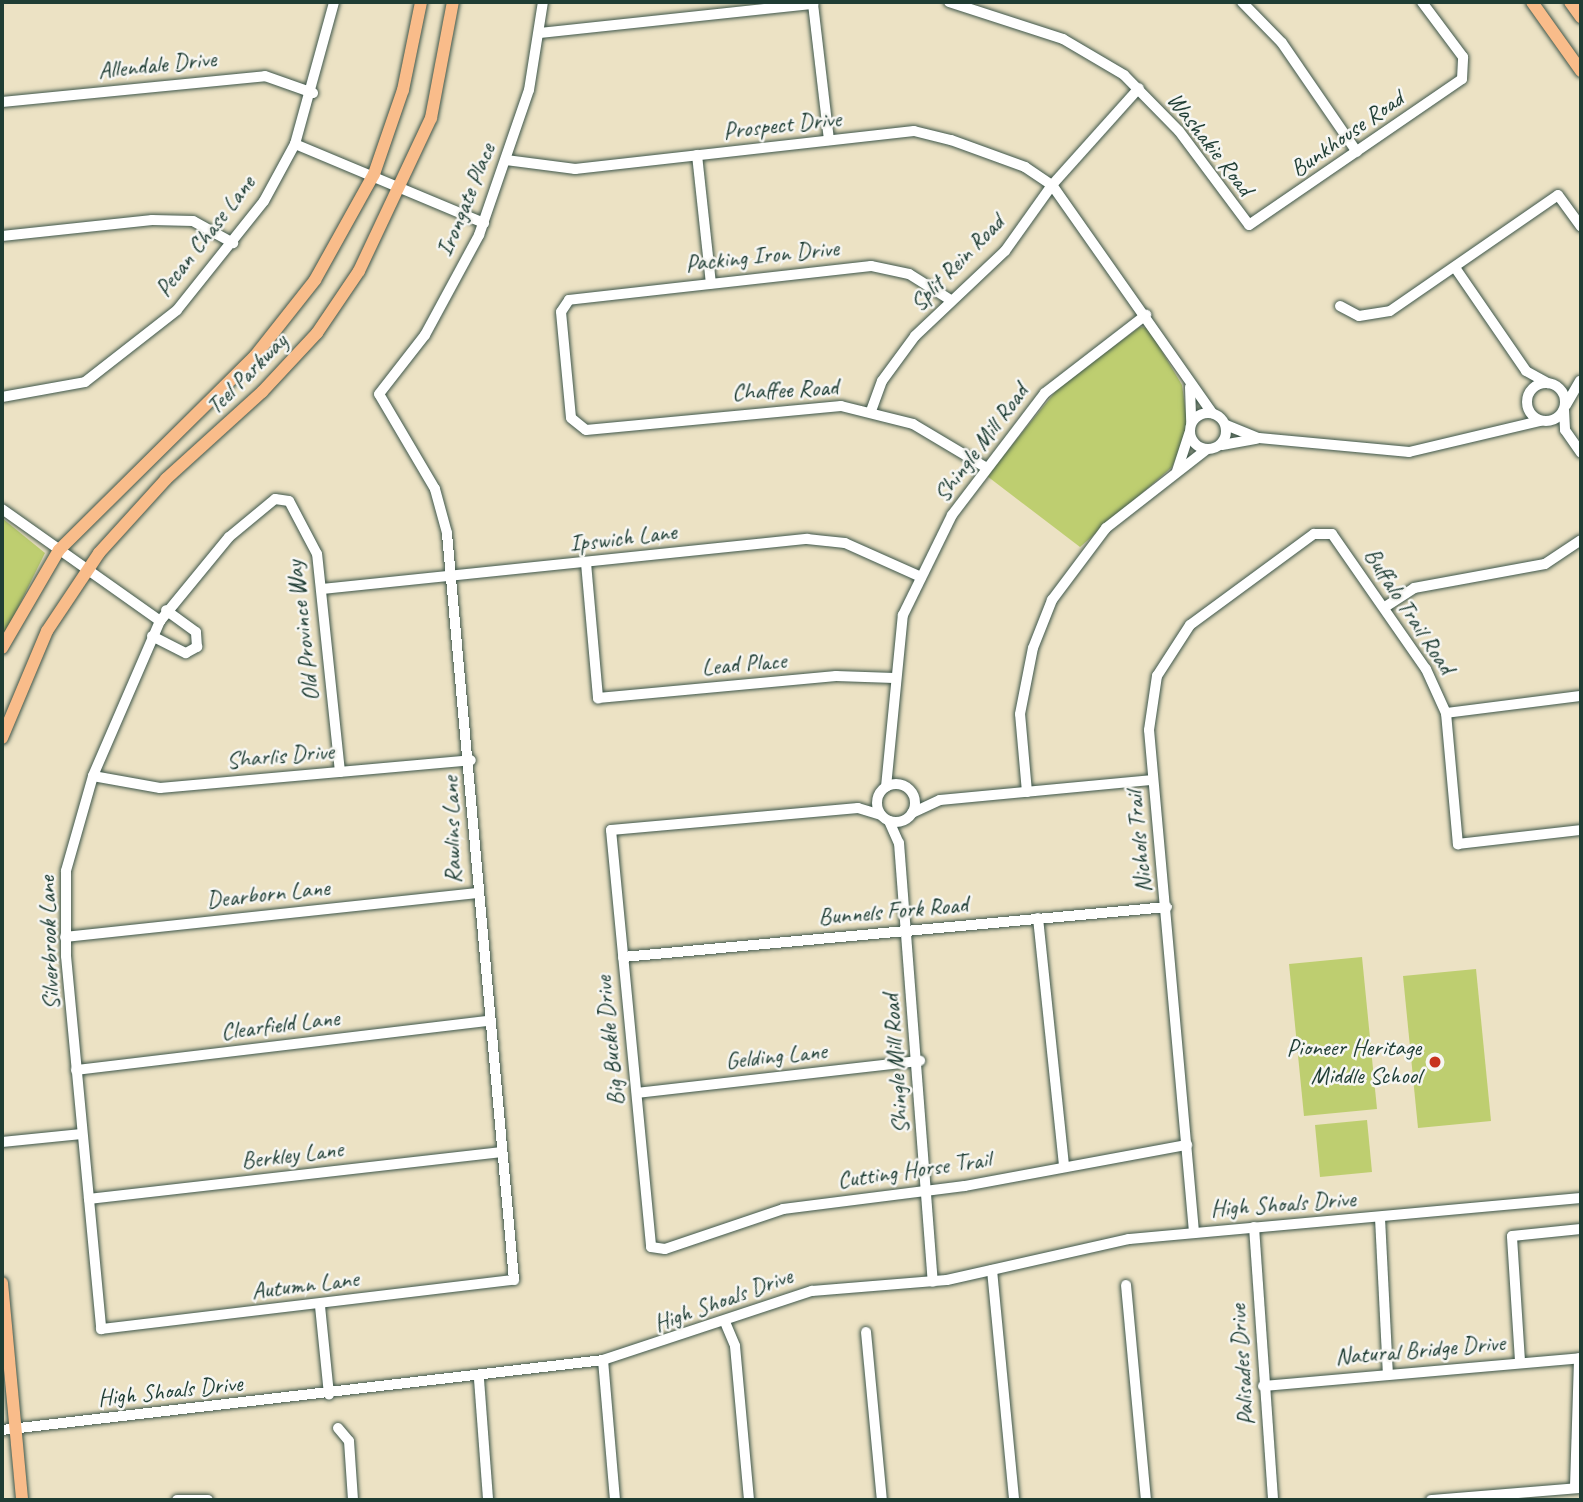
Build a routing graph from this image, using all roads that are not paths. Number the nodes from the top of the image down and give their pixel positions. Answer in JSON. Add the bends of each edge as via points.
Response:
{"nodes":[{"id":1,"x":334,"y":2,"type":"edge"},
{"id":2,"x":421,"y":2,"type":"edge"},
{"id":3,"x":453,"y":2,"type":"edge"},
{"id":4,"x":543,"y":2,"type":"edge"},
{"id":5,"x":949,"y":2,"type":"edge"},
{"id":6,"x":1242,"y":2,"type":"edge"},
{"id":7,"x":1422,"y":2,"type":"edge"},
{"id":8,"x":1532,"y":2,"type":"edge"},
{"id":9,"x":1570,"y":2,"type":"edge"},
{"id":10,"x":1581,"y":18,"type":"edge"},
{"id":11,"x":540,"y":33,"type":"junction"},
{"id":12,"x":1581,"y":71,"type":"edge"},
{"id":13,"x":1139,"y":89,"type":"junction"},
{"id":14,"x":313,"y":93,"type":"junction"},
{"id":15,"x":2,"y":102,"type":"edge"},
{"id":16,"x":829,"y":140,"type":"junction"},
{"id":17,"x":295,"y":144,"type":"junction"},
{"id":18,"x":1357,"y":152,"type":"junction"},
{"id":19,"x":697,"y":155,"type":"junction"},
{"id":20,"x":506,"y":160,"type":"junction"},
{"id":21,"x":374,"y":174,"type":"junction"},
{"id":22,"x":1052,"y":185,"type":"junction"},
{"id":23,"x":402,"y":188,"type":"junction"},
{"id":24,"x":484,"y":223,"type":"junction"},
{"id":25,"x":1249,"y":225,"type":"joint"},
{"id":26,"x":1581,"y":227,"type":"edge"},
{"id":27,"x":2,"y":236,"type":"edge"},
{"id":28,"x":233,"y":243,"type":"junction"},
{"id":29,"x":1456,"y":269,"type":"junction"},
{"id":30,"x":711,"y":283,"type":"junction"},
{"id":31,"x":949,"y":299,"type":"junction"},
{"id":32,"x":1340,"y":306,"type":"dead end"},
{"id":33,"x":1146,"y":314,"type":"junction"},
{"id":34,"x":1526,"y":371,"type":"junction"},
{"id":35,"x":1580,"y":380,"type":"edge"},
{"id":36,"x":1550,"y":383,"type":"junction"},
{"id":37,"x":1191,"y":387,"type":"junction"},
{"id":38,"x":379,"y":394,"type":"joint"},
{"id":39,"x":1528,"y":396,"type":"junction"},
{"id":40,"x":2,"y":397,"type":"edge"},
{"id":41,"x":1564,"y":409,"type":"junction"},
{"id":42,"x":871,"y":411,"type":"junction"},
{"id":43,"x":1212,"y":413,"type":"junction"},
{"id":44,"x":1542,"y":421,"type":"junction"},
{"id":45,"x":1513,"y":424,"type":"junction"},
{"id":46,"x":1226,"y":425,"type":"junction"},
{"id":47,"x":575,"y":426,"type":"joint"},
{"id":48,"x":1191,"y":428,"type":"junction"},
{"id":49,"x":1565,"y":430,"type":"junction"},
{"id":50,"x":1259,"y":438,"type":"junction"},
{"id":51,"x":1222,"y":445,"type":"junction"},
{"id":52,"x":1206,"y":450,"type":"junction"},
{"id":53,"x":1581,"y":453,"type":"edge"},
{"id":54,"x":985,"y":467,"type":"junction"},
{"id":55,"x":1177,"y":471,"type":"junction"},
{"id":56,"x":280,"y":498,"type":"joint"},
{"id":57,"x":2,"y":509,"type":"edge"},
{"id":58,"x":1327,"y":532,"type":"joint"},
{"id":59,"x":1581,"y":540,"type":"edge"},
{"id":60,"x":59,"y":550,"type":"junction"},
{"id":61,"x":586,"y":563,"type":"junction"},
{"id":62,"x":86,"y":572,"type":"junction"},
{"id":63,"x":921,"y":577,"type":"junction"},
{"id":64,"x":452,"y":578,"type":"junction"},
{"id":65,"x":322,"y":589,"type":"junction"},
{"id":66,"x":1385,"y":607,"type":"junction"},
{"id":67,"x":166,"y":610,"type":"junction"},
{"id":68,"x":160,"y":621,"type":"junction"},
{"id":69,"x":152,"y":636,"type":"junction"},
{"id":70,"x":2,"y":648,"type":"edge"},
{"id":71,"x":894,"y":678,"type":"junction"},
{"id":72,"x":1581,"y":696,"type":"edge"},
{"id":73,"x":1446,"y":713,"type":"junction"},
{"id":74,"x":2,"y":738,"type":"edge"},
{"id":75,"x":471,"y":760,"type":"junction"},
{"id":76,"x":893,"y":761,"type":"junction"},
{"id":77,"x":340,"y":772,"type":"junction"},
{"id":78,"x":93,"y":776,"type":"junction"},
{"id":79,"x":1153,"y":780,"type":"junction"},
{"id":80,"x":908,"y":789,"type":"junction"},
{"id":81,"x":883,"y":790,"type":"junction"},
{"id":82,"x":1027,"y":792,"type":"junction"},
{"id":83,"x":940,"y":800,"type":"junction"},
{"id":84,"x":858,"y":808,"type":"junction"},
{"id":85,"x":909,"y":817,"type":"junction"},
{"id":86,"x":885,"y":818,"type":"junction"},
{"id":87,"x":1581,"y":830,"type":"edge"},
{"id":88,"x":900,"y":843,"type":"junction"},
{"id":89,"x":475,"y":893,"type":"junction"},
{"id":90,"x":1167,"y":907,"type":"junction"},
{"id":91,"x":1038,"y":918,"type":"junction"},
{"id":92,"x":908,"y":930,"type":"junction"},
{"id":93,"x":65,"y":937,"type":"junction"},
{"id":94,"x":623,"y":957,"type":"junction"},
{"id":95,"x":488,"y":1021,"type":"junction"},
{"id":96,"x":919,"y":1062,"type":"junction"},
{"id":97,"x":76,"y":1070,"type":"junction"},
{"id":98,"x":636,"y":1093,"type":"junction"},
{"id":99,"x":82,"y":1134,"type":"junction"},
{"id":100,"x":2,"y":1142,"type":"edge"},
{"id":101,"x":1187,"y":1145,"type":"junction"},
{"id":102,"x":501,"y":1152,"type":"junction"},
{"id":103,"x":1064,"y":1164,"type":"junction"},
{"id":104,"x":923,"y":1192,"type":"junction"},
{"id":105,"x":1581,"y":1198,"type":"edge"},
{"id":106,"x":89,"y":1199,"type":"junction"},
{"id":107,"x":1380,"y":1218,"type":"junction"},
{"id":108,"x":1254,"y":1227,"type":"junction"},
{"id":109,"x":1581,"y":1228,"type":"edge"},
{"id":110,"x":1194,"y":1232,"type":"junction"},
{"id":111,"x":651,"y":1247,"type":"joint"},
{"id":112,"x":992,"y":1270,"type":"junction"},
{"id":113,"x":514,"y":1280,"type":"joint"},
{"id":114,"x":933,"y":1282,"type":"junction"},
{"id":115,"x":2,"y":1283,"type":"edge"},
{"id":116,"x":1126,"y":1285,"type":"dead end"},
{"id":117,"x":320,"y":1306,"type":"junction"},
{"id":118,"x":724,"y":1322,"type":"junction"},
{"id":119,"x":100,"y":1329,"type":"joint"},
{"id":120,"x":866,"y":1332,"type":"dead end"},
{"id":121,"x":1580,"y":1358,"type":"edge"},
{"id":122,"x":603,"y":1360,"type":"junction"},
{"id":123,"x":1520,"y":1361,"type":"junction"},
{"id":124,"x":1388,"y":1374,"type":"junction"},
{"id":125,"x":479,"y":1379,"type":"junction"},
{"id":126,"x":1263,"y":1386,"type":"junction"},
{"id":127,"x":329,"y":1395,"type":"junction"},
{"id":128,"x":338,"y":1428,"type":"dead end"},
{"id":129,"x":8,"y":1429,"type":"edge"},
{"id":130,"x":1578,"y":1487,"type":"edge"},
{"id":131,"x":22,"y":1500,"type":"edge"},
{"id":132,"x":177,"y":1500,"type":"edge"},
{"id":133,"x":208,"y":1500,"type":"edge"},
{"id":134,"x":353,"y":1500,"type":"edge"},
{"id":135,"x":488,"y":1500,"type":"edge"},
{"id":136,"x":615,"y":1500,"type":"edge"},
{"id":137,"x":749,"y":1500,"type":"edge"},
{"id":138,"x":882,"y":1500,"type":"edge"},
{"id":139,"x":1014,"y":1500,"type":"edge"},
{"id":140,"x":1146,"y":1500,"type":"edge"},
{"id":141,"x":1273,"y":1500,"type":"edge"},
{"id":142,"x":1431,"y":1500,"type":"edge"}],
"edges":[{"from":1,"to":14,"type":"street","name":"Pecan Chase Lane"},
{"from":2,"to":21,"type":"main road","name":"Teel Parkway","via":[[403,90]]},
{"from":3,"to":23,"type":"main road","name":"Teel Parkway","via":[[438,95]]},
{"from":4,"to":11,"type":"street","name":"Irongate Place"},
{"from":5,"to":13,"type":"street","name":"Washakie Road","via":[[1082,47]]},
{"from":6,"to":18,"type":"street","via":[[1282,43]]},
{"from":7,"to":18,"type":"street","name":"Bunkhouse Road","via":[[1463,57],[1465,71]]},
{"from":8,"to":12,"type":"main road"},
{"from":9,"to":10,"type":"main road"},
{"from":11,"to":16,"type":"street","via":[[813,4]]},
{"from":11,"to":20,"type":"street","name":"Irongate Place"},
{"from":13,"to":22,"type":"street","name":"Split Rein Road"},
{"from":13,"to":25,"type":"street","name":"Washakie Road"},
{"from":14,"to":15,"type":"street","name":"Allendale Drive","via":[[265,76]]},
{"from":14,"to":17,"type":"street","name":"Pecan Chase Lane"},
{"from":16,"to":19,"type":"street","name":"Prospect Drive"},
{"from":16,"to":22,"type":"street","name":"Prospect Drive","via":[[914,131],[1026,167]]},
{"from":17,"to":21,"type":"street"},
{"from":17,"to":28,"type":"street","name":"Pecan Chase Lane"},
{"from":18,"to":25,"type":"street","name":"Bunkhouse Road"},
{"from":19,"to":20,"type":"street","name":"Prospect Drive","via":[[575,169]]},
{"from":19,"to":30,"type":"street"},
{"from":20,"to":24,"type":"street","name":"Irongate Place"},
{"from":21,"to":23,"type":"street"},
{"from":21,"to":60,"type":"main road","name":"Teel Parkway","via":[[315,280],[255,356]]},
{"from":22,"to":31,"type":"street","name":"Split Rein Road","via":[[1005,251]]},
{"from":22,"to":33,"type":"street"},
{"from":23,"to":24,"type":"street"},
{"from":23,"to":62,"type":"main road","name":"Teel Parkway","via":[[317,333],[166,479]]},
{"from":24,"to":38,"type":"street","name":"Irongate Place","via":[[425,335]]},
{"from":26,"to":29,"type":"street","via":[[1558,195]]},
{"from":27,"to":28,"type":"street","via":[[165,220],[192,221]]},
{"from":28,"to":40,"type":"street","name":"Pecan Chase Lane","via":[[177,310],[85,382]]},
{"from":29,"to":32,"type":"street","via":[[1390,311],[1359,316]]},
{"from":29,"to":34,"type":"street"},
{"from":30,"to":31,"type":"street","name":"Packing Iron Drive","via":[[871,266],[909,274]]},
{"from":30,"to":47,"type":"street","name":"Packing Iron Drive","via":[[572,299],[561,312]]},
{"from":31,"to":42,"type":"street","name":"Split Rein Road","via":[[888,370]]},
{"from":33,"to":37,"type":"street"},
{"from":33,"to":54,"type":"street","name":"Shingle Mill Road","via":[[1045,393]]},
{"from":34,"to":36,"type":"street"},
{"from":34,"to":39,"type":"street"},
{"from":35,"to":36,"type":"street"},
{"from":35,"to":41,"type":"street"},
{"from":36,"to":39,"type":"street"},
{"from":36,"to":41,"type":"street","via":[[1563,393]]},
{"from":37,"to":43,"type":"street"},
{"from":37,"to":48,"type":"street"},
{"from":38,"to":64,"type":"street","name":"Rawlins Lane","via":[[435,489]]},
{"from":39,"to":44,"type":"street","via":[[1529,411]]},
{"from":39,"to":45,"type":"street"},
{"from":41,"to":44,"type":"street"},
{"from":41,"to":49,"type":"street"},
{"from":42,"to":47,"type":"street","name":"Chaffee Road","via":[[811,405],[586,430]]},
{"from":42,"to":54,"type":"street","name":"Chaffee Road","via":[[928,432]]},
{"from":43,"to":46,"type":"street"},
{"from":43,"to":48,"type":"street"},
{"from":44,"to":45,"type":"street"},
{"from":44,"to":49,"type":"street"},
{"from":45,"to":50,"type":"street","via":[[1444,448],[1409,452]]},
{"from":46,"to":50,"type":"street"},
{"from":46,"to":51,"type":"street"},
{"from":48,"to":52,"type":"street"},
{"from":48,"to":55,"type":"street"},
{"from":49,"to":53,"type":"street"},
{"from":50,"to":51,"type":"street"},
{"from":51,"to":52,"type":"street"},
{"from":52,"to":55,"type":"street"},
{"from":54,"to":63,"type":"street","name":"Shingle Mill Road","via":[[952,515]]},
{"from":55,"to":82,"type":"street","via":[[1100,535],[1052,600],[1033,648],[1020,714]]},
{"from":56,"to":65,"type":"street","name":"Old Province Way","via":[[289,501],[312,539]]},
{"from":56,"to":67,"type":"street","name":"Silverbrook Lane","via":[[229,537]]},
{"from":57,"to":60,"type":"street"},
{"from":58,"to":66,"type":"street","name":"Buffalo Trail Road"},
{"from":58,"to":79,"type":"street","name":"Nichols Trail","via":[[1314,534],[1174,643],[1150,703]]},
{"from":59,"to":66,"type":"street","via":[[1545,564],[1414,588]]},
{"from":60,"to":62,"type":"street"},
{"from":60,"to":70,"type":"main road","name":"Teel Parkway"},
{"from":61,"to":63,"type":"street","name":"Ipswich Lane","via":[[819,539]]},
{"from":61,"to":64,"type":"street","name":"Ipswich Lane"},
{"from":61,"to":71,"type":"street","name":"Lead Place","via":[[598,698],[836,676]]},
{"from":62,"to":68,"type":"street"},
{"from":62,"to":74,"type":"main road","name":"Teel Parkway","via":[[47,631]]},
{"from":63,"to":71,"type":"street","name":"Shingle Mill Road","via":[[903,615]]},
{"from":64,"to":65,"type":"street","name":"Ipswich Lane"},
{"from":64,"to":75,"type":"street","name":"Rawlins Lane"},
{"from":65,"to":77,"type":"street","name":"Old Province Way"},
{"from":66,"to":73,"type":"street","name":"Buffalo Trail Road"},
{"from":67,"to":68,"type":"street","name":"Silverbrook Lane"},
{"from":67,"to":69,"type":"street","via":[[196,632],[197,647],[186,653]]},
{"from":68,"to":69,"type":"street","name":"Silverbrook Lane"},
{"from":69,"to":78,"type":"street","name":"Silverbrook Lane"},
{"from":71,"to":76,"type":"street","name":"Shingle Mill Road"},
{"from":72,"to":73,"type":"street"},
{"from":73,"to":87,"type":"street","name":"Buffalo Trail Road","via":[[1458,844]]},
{"from":75,"to":77,"type":"street","name":"Sharlis Drive"},
{"from":75,"to":89,"type":"street","name":"Rawlins Lane"},
{"from":76,"to":80,"type":"street","name":"Shingle Mill Road"},
{"from":76,"to":81,"type":"street","name":"Shingle Mill Road"},
{"from":77,"to":78,"type":"street","name":"Sharlis Drive","via":[[160,788]]},
{"from":78,"to":93,"type":"street","name":"Silverbrook Lane","via":[[65,871]]},
{"from":79,"to":82,"type":"street"},
{"from":79,"to":90,"type":"street","name":"Nichols Trail"},
{"from":80,"to":81,"type":"street"},
{"from":80,"to":83,"type":"street"},
{"from":80,"to":85,"type":"street","name":"Shingle Mill Road"},
{"from":81,"to":84,"type":"street"},
{"from":81,"to":86,"type":"street","name":"Shingle Mill Road"},
{"from":82,"to":83,"type":"street"},
{"from":83,"to":85,"type":"street"},
{"from":84,"to":86,"type":"street"},
{"from":84,"to":94,"type":"street","name":"Big Buckle Drive","via":[[611,830]]},
{"from":85,"to":86,"type":"street"},
{"from":85,"to":88,"type":"street","name":"Shingle Mill Road"},
{"from":86,"to":88,"type":"street","name":"Shingle Mill Road"},
{"from":88,"to":92,"type":"street","name":"Shingle Mill Road"},
{"from":89,"to":93,"type":"street","name":"Dearborn Lane"},
{"from":89,"to":95,"type":"street","name":"Rawlins Lane"},
{"from":90,"to":91,"type":"street","name":"Bunnels Fork Road"},
{"from":90,"to":101,"type":"street","name":"Nichols Trail"},
{"from":91,"to":92,"type":"street","name":"Bunnels Fork Road"},
{"from":91,"to":103,"type":"street"},
{"from":92,"to":94,"type":"street","name":"Bunnels Fork Road"},
{"from":92,"to":96,"type":"street","name":"Shingle Mill Road"},
{"from":93,"to":97,"type":"street","name":"Silverbrook Lane"},
{"from":94,"to":98,"type":"street","name":"Big Buckle Drive"},
{"from":95,"to":97,"type":"street","name":"Clearfield Lane"},
{"from":95,"to":102,"type":"street","name":"Rawlins Lane"},
{"from":96,"to":98,"type":"street","name":"Gelding Lane"},
{"from":96,"to":104,"type":"street","name":"Shingle Mill Road"},
{"from":97,"to":99,"type":"street","name":"Silverbrook Lane"},
{"from":98,"to":111,"type":"street","name":"Big Buckle Drive"},
{"from":99,"to":100,"type":"street"},
{"from":99,"to":106,"type":"street","name":"Silverbrook Lane"},
{"from":101,"to":103,"type":"street","name":"Cutting Horse Trail"},
{"from":101,"to":110,"type":"street","name":"Nichols Trail"},
{"from":102,"to":106,"type":"street","name":"Berkley Lane"},
{"from":102,"to":113,"type":"street","name":"Rawlins Lane"},
{"from":103,"to":104,"type":"street","name":"Cutting Horse Trail"},
{"from":104,"to":111,"type":"street","name":"Cutting Horse Trail","via":[[783,1209],[665,1249]]},
{"from":104,"to":114,"type":"street","name":"Shingle Mill Road"},
{"from":105,"to":107,"type":"street","name":"High Shoals Drive"},
{"from":106,"to":119,"type":"street","name":"Silverbrook Lane"},
{"from":107,"to":108,"type":"street","name":"High Shoals Drive"},
{"from":107,"to":124,"type":"street"},
{"from":108,"to":110,"type":"street","name":"High Shoals Drive"},
{"from":108,"to":126,"type":"street","name":"Palisades Drive"},
{"from":109,"to":123,"type":"street","via":[[1512,1236]]},
{"from":110,"to":112,"type":"street","name":"High Shoals Drive","via":[[1129,1239]]},
{"from":112,"to":114,"type":"street","name":"High Shoals Drive"},
{"from":112,"to":139,"type":"street"},
{"from":113,"to":117,"type":"street","name":"Autumn Lane"},
{"from":114,"to":118,"type":"street","name":"High Shoals Drive","via":[[812,1291]]},
{"from":115,"to":129,"type":"main road"},
{"from":116,"to":140,"type":"street"},
{"from":117,"to":119,"type":"street","name":"Autumn Lane"},
{"from":117,"to":127,"type":"street"},
{"from":118,"to":122,"type":"street","name":"High Shoals Drive"},
{"from":118,"to":137,"type":"street","via":[[735,1346]]},
{"from":120,"to":138,"type":"street"},
{"from":121,"to":123,"type":"street","name":"Natural Bridge Drive"},
{"from":121,"to":130,"type":"street"},
{"from":122,"to":125,"type":"street","name":"High Shoals Drive"},
{"from":122,"to":136,"type":"street"},
{"from":123,"to":124,"type":"street","name":"Natural Bridge Drive"},
{"from":124,"to":126,"type":"street","name":"Natural Bridge Drive"},
{"from":125,"to":127,"type":"street","name":"High Shoals Drive"},
{"from":125,"to":135,"type":"street"},
{"from":126,"to":141,"type":"street","name":"Palisades Drive"},
{"from":127,"to":129,"type":"street","name":"High Shoals Drive"},
{"from":128,"to":134,"type":"street","via":[[349,1441]]},
{"from":129,"to":131,"type":"main road"},
{"from":130,"to":142,"type":"street"},
{"from":132,"to":133,"type":"street"}]}
